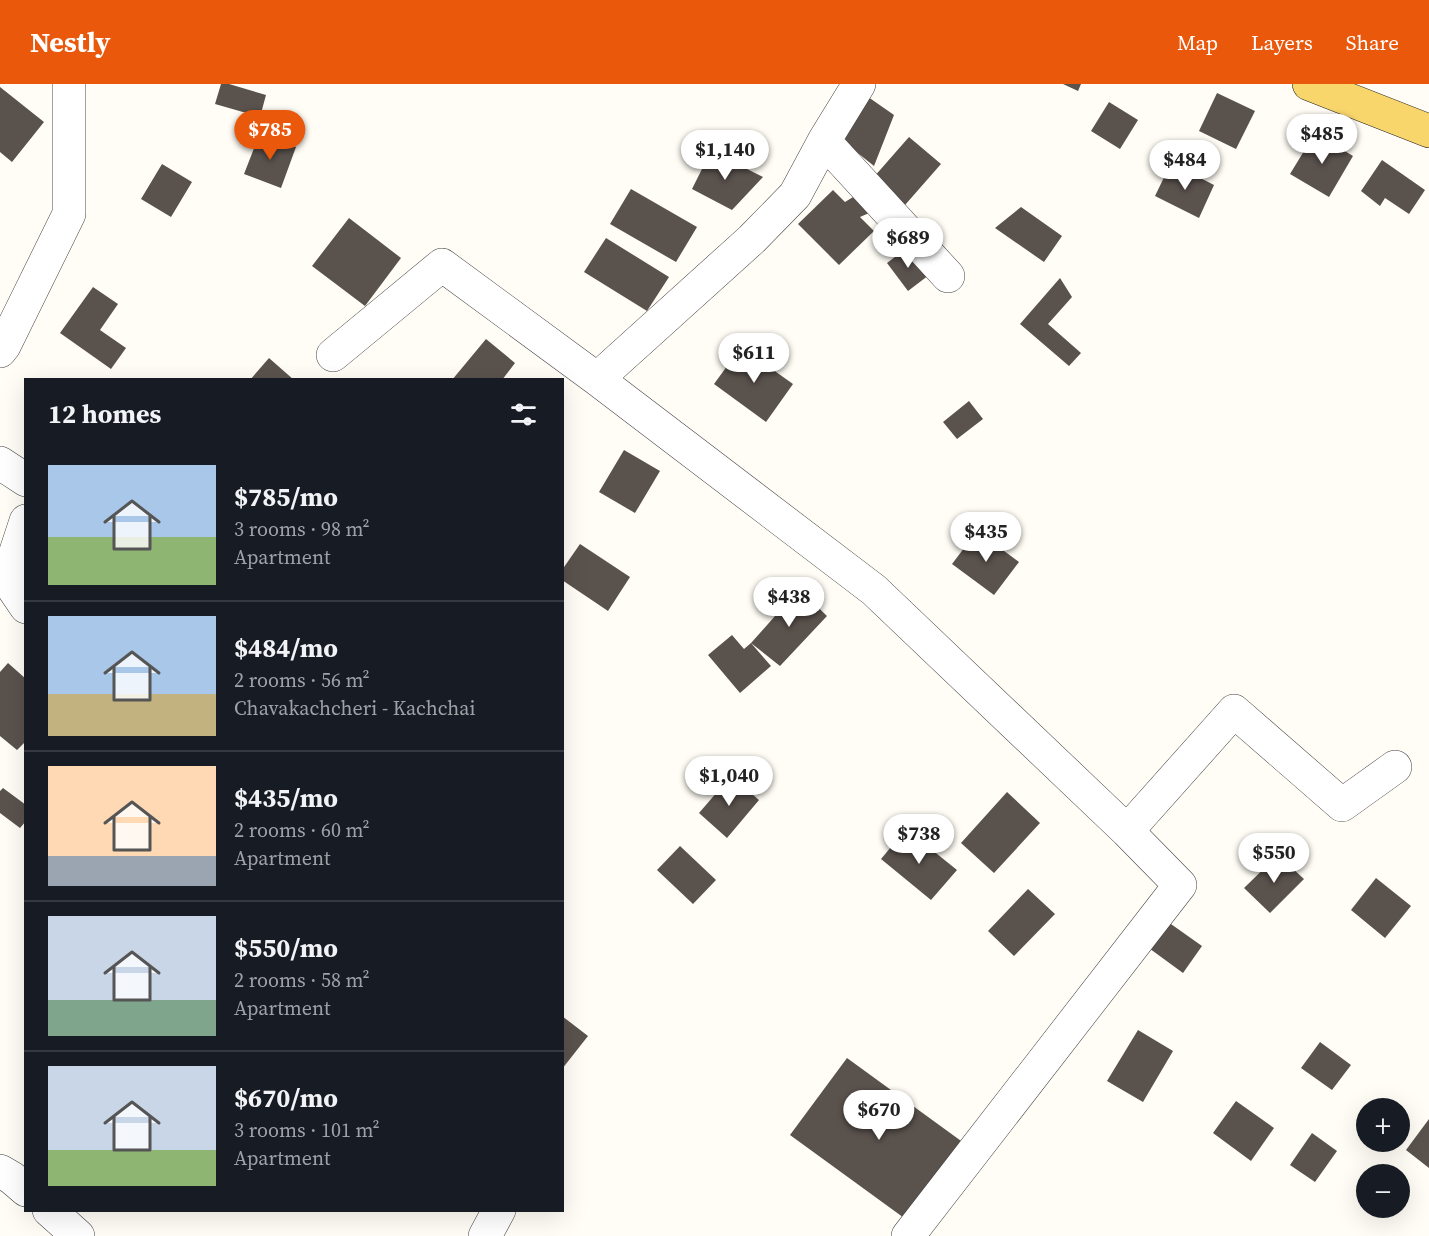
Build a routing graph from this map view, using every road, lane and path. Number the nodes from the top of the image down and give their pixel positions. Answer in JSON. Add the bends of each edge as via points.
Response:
{"nodes":[{"id":1,"x":69,"y":84,"type":"edge"},
{"id":2,"x":859,"y":84,"type":"edge"},
{"id":3,"x":1309,"y":84,"type":"edge"},
{"id":4,"x":1429,"y":131,"type":"edge"},
{"id":5,"x":824,"y":141,"type":"junction"},
{"id":6,"x":948,"y":276,"type":"dead end"},
{"id":7,"x":0,"y":351,"type":"edge"},
{"id":8,"x":333,"y":355,"type":"dead end"},
{"id":9,"x":597,"y":379,"type":"junction"},
{"id":10,"x":0,"y":463,"type":"edge"},
{"id":11,"x":24,"y":479,"type":"edge"},
{"id":12,"x":24,"y":527,"type":"edge"},
{"id":13,"x":24,"y":604,"type":"edge"},
{"id":14,"x":1395,"y":767,"type":"dead end"},
{"id":15,"x":1127,"y":831,"type":"junction"},
{"id":16,"x":0,"y":1171,"type":"edge"},
{"id":17,"x":24,"y":1188,"type":"edge"},
{"id":18,"x":51,"y":1212,"type":"edge"},
{"id":19,"x":498,"y":1212,"type":"edge"},
{"id":20,"x":78,"y":1236,"type":"edge"},
{"id":21,"x":485,"y":1236,"type":"edge"},
{"id":22,"x":909,"y":1236,"type":"edge"}],
"edges":[{"from":1,"to":7,"type":"street","via":[[69,214]]},
{"from":2,"to":5,"type":"street"},
{"from":3,"to":4,"type":"main road"},
{"from":5,"to":6,"type":"street"},
{"from":5,"to":9,"type":"street","via":[[795,195]]},
{"from":8,"to":9,"type":"street","via":[[442,265]]},
{"from":9,"to":15,"type":"street","via":[[874,590]]},
{"from":10,"to":11,"type":"street"},
{"from":12,"to":13,"type":"street","via":[[7,579]]},
{"from":14,"to":15,"type":"street","via":[[1342,805],[1234,711]]},
{"from":15,"to":22,"type":"street","via":[[1180,885]]},
{"from":16,"to":17,"type":"street"},
{"from":18,"to":20,"type":"street"},
{"from":19,"to":21,"type":"street"}]}
